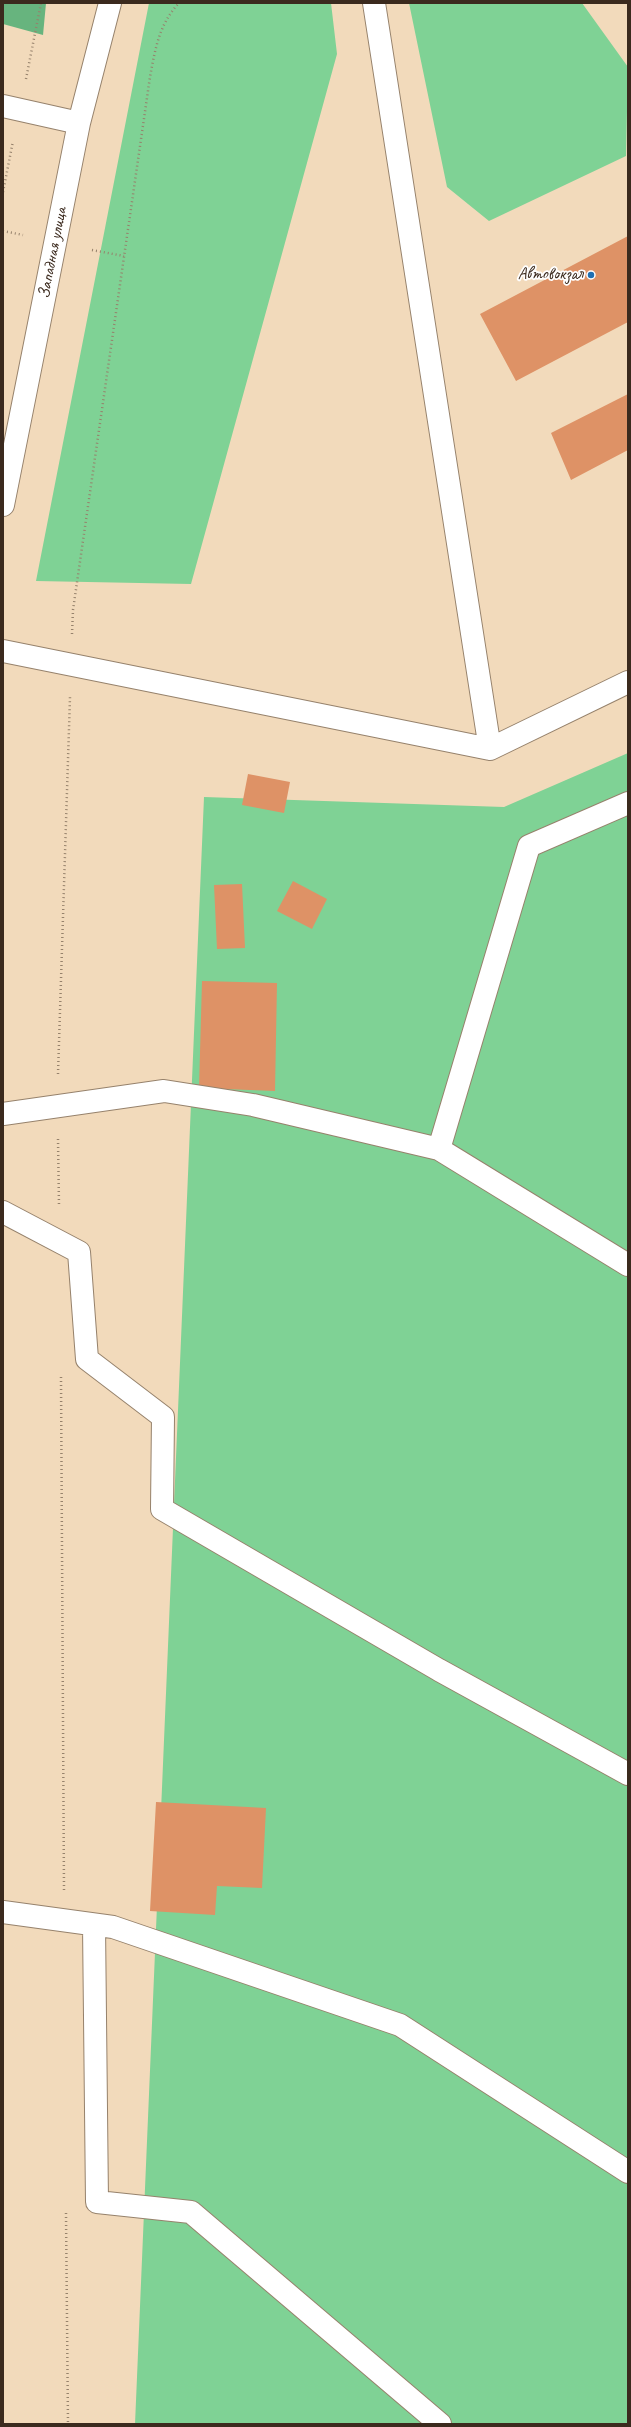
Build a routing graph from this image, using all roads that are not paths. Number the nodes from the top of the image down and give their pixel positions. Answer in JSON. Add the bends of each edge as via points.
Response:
{"nodes":[{"id":1,"x":110,"y":3,"type":"edge"},
{"id":2,"x":374,"y":3,"type":"edge"},
{"id":3,"x":3,"y":106,"type":"edge"},
{"id":4,"x":80,"y":123,"type":"junction"},
{"id":5,"x":3,"y":505,"type":"edge"},
{"id":6,"x":3,"y":651,"type":"edge"},
{"id":7,"x":628,"y":682,"type":"edge"},
{"id":8,"x":490,"y":749,"type":"junction"},
{"id":9,"x":628,"y":803,"type":"edge"},
{"id":10,"x":3,"y":1114,"type":"edge"},
{"id":11,"x":439,"y":1149,"type":"junction"},
{"id":12,"x":3,"y":1212,"type":"edge"},
{"id":13,"x":628,"y":1265,"type":"edge"},
{"id":14,"x":628,"y":1774,"type":"edge"},
{"id":15,"x":3,"y":1912,"type":"edge"},
{"id":16,"x":94,"y":1925,"type":"junction"},
{"id":17,"x":628,"y":2172,"type":"edge"},
{"id":18,"x":440,"y":2424,"type":"edge"}],
"edges":[{"from":1,"to":4,"type":"main road","name":"Западная улица"},
{"from":2,"to":8,"type":"main road"},
{"from":3,"to":4,"type":"main road"},
{"from":4,"to":5,"type":"main road","name":"Западная улица"},
{"from":6,"to":8,"type":"main road"},
{"from":7,"to":8,"type":"main road"},
{"from":9,"to":11,"type":"main road","via":[[529,846]]},
{"from":10,"to":11,"type":"main road","via":[[164,1091],[253,1106]]},
{"from":11,"to":13,"type":"main road"},
{"from":12,"to":14,"type":"main road","via":[[79,1252],[87,1359],[163,1417],[162,1509],[439,1670]]},
{"from":15,"to":16,"type":"main road"},
{"from":16,"to":17,"type":"main road","via":[[113,1927],[400,2025]]},
{"from":16,"to":18,"type":"main road","via":[[97,2202],[191,2212]]}]}
